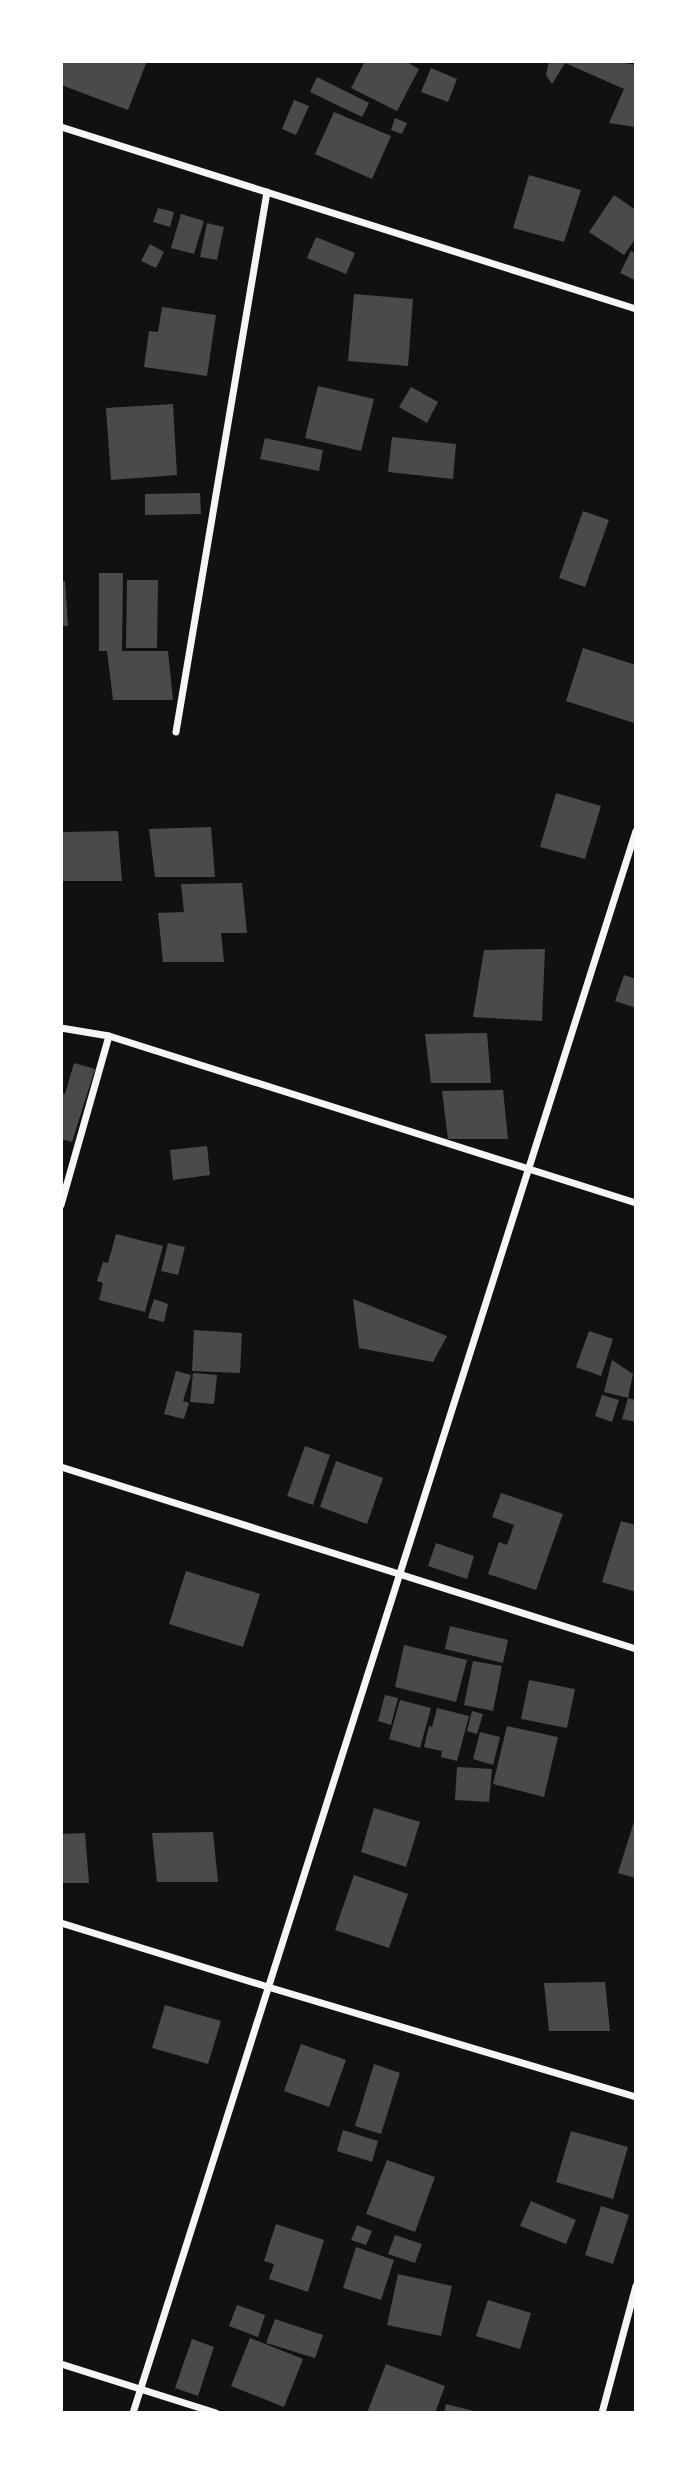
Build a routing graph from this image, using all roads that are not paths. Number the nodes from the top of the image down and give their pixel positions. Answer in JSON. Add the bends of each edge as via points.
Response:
{"nodes":[{"id":1,"x":61,"y":127,"type":"edge"},
{"id":2,"x":267,"y":192,"type":"junction"},
{"id":3,"x":636,"y":309,"type":"edge"},
{"id":4,"x":176,"y":732,"type":"dead end"},
{"id":5,"x":636,"y":831,"type":"edge"},
{"id":6,"x":61,"y":1028,"type":"edge"},
{"id":7,"x":109,"y":1036,"type":"junction"},
{"id":8,"x":528,"y":1169,"type":"junction"},
{"id":9,"x":636,"y":1203,"type":"edge"},
{"id":10,"x":61,"y":1205,"type":"edge"},
{"id":11,"x":61,"y":1466,"type":"edge"},
{"id":12,"x":400,"y":1573,"type":"junction"},
{"id":13,"x":636,"y":1649,"type":"edge"},
{"id":14,"x":61,"y":1923,"type":"edge"},
{"id":15,"x":268,"y":1987,"type":"junction"},
{"id":16,"x":636,"y":2097,"type":"edge"},
{"id":17,"x":636,"y":2286,"type":"edge"},
{"id":18,"x":61,"y":2364,"type":"edge"},
{"id":19,"x":141,"y":2389,"type":"junction"},
{"id":20,"x":133,"y":2413,"type":"edge"},
{"id":21,"x":216,"y":2413,"type":"edge"},
{"id":22,"x":602,"y":2413,"type":"edge"}],
"edges":[{"from":1,"to":2,"type":"street"},
{"from":2,"to":3,"type":"street"},
{"from":2,"to":4,"type":"street"},
{"from":5,"to":8,"type":"street"},
{"from":6,"to":7,"type":"street"},
{"from":7,"to":8,"type":"street"},
{"from":7,"to":10,"type":"street"},
{"from":8,"to":9,"type":"street"},
{"from":8,"to":12,"type":"street"},
{"from":11,"to":12,"type":"street"},
{"from":12,"to":13,"type":"street"},
{"from":12,"to":15,"type":"street"},
{"from":14,"to":15,"type":"street"},
{"from":15,"to":16,"type":"street"},
{"from":15,"to":19,"type":"street"},
{"from":17,"to":22,"type":"street"},
{"from":18,"to":19,"type":"street"},
{"from":19,"to":20,"type":"street"},
{"from":19,"to":21,"type":"street"}]}
